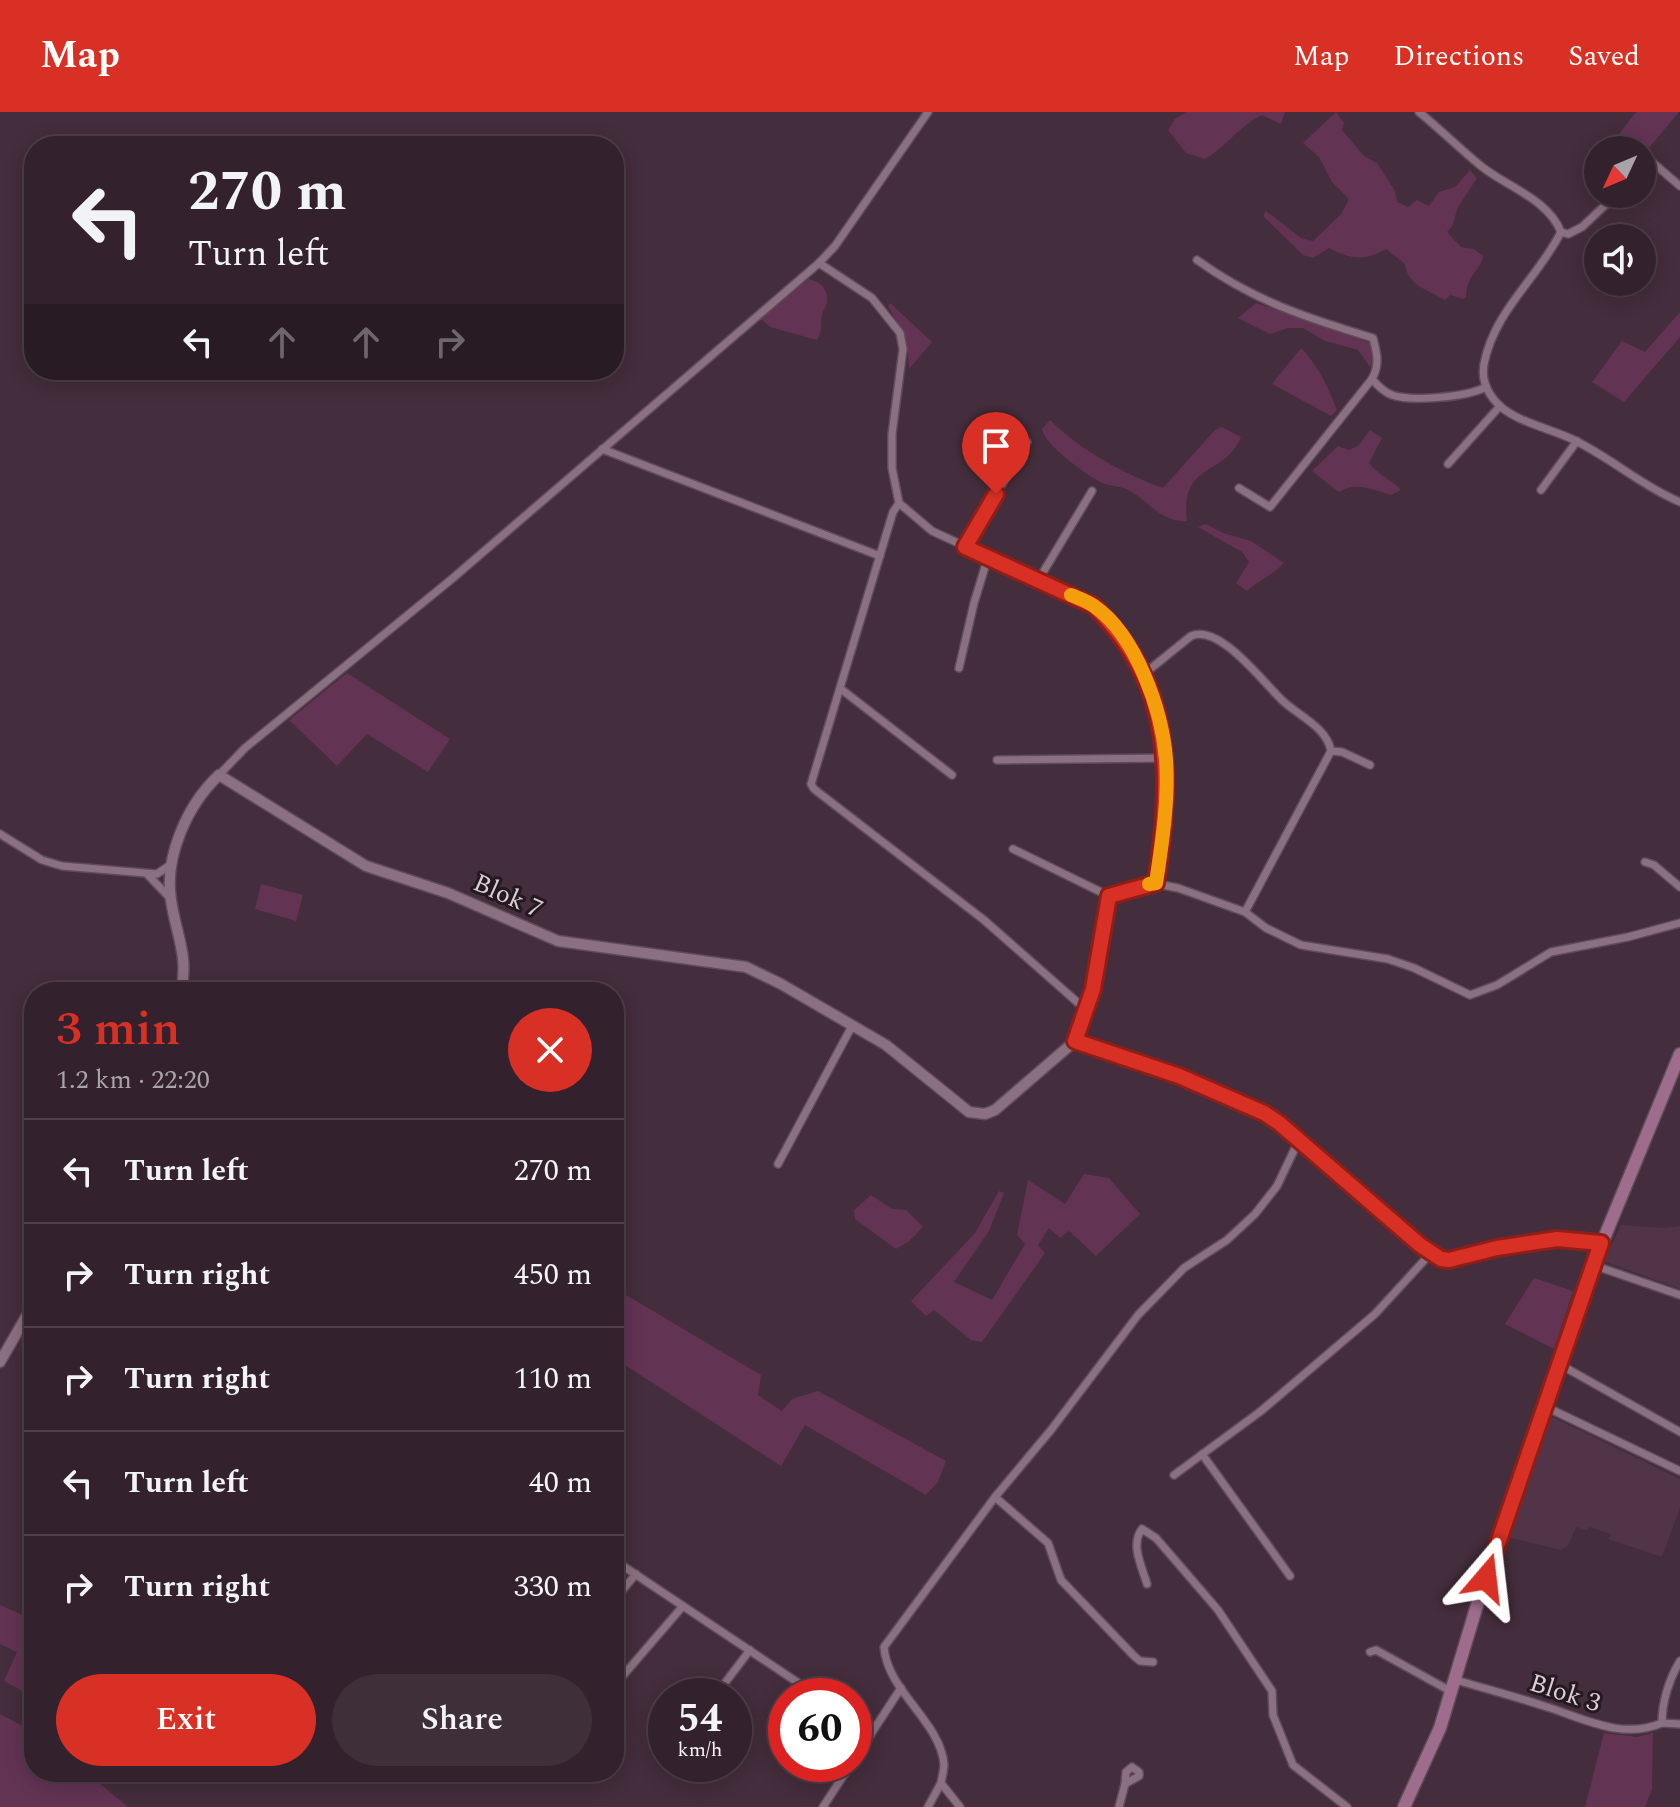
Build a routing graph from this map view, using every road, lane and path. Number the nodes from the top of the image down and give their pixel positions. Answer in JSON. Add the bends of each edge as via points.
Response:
{"nodes":[{"id":1,"x":928,"y":112,"type":"edge"},
{"id":2,"x":1419,"y":112,"type":"edge"},
{"id":3,"x":1656,"y":165,"type":"edge"},
{"id":4,"x":1680,"y":186,"type":"edge"},
{"id":5,"x":1602,"y":208,"type":"edge"},
{"id":6,"x":1561,"y":232,"type":"junction"},
{"id":7,"x":1197,"y":260,"type":"dead end"},
{"id":8,"x":819,"y":263,"type":"junction"},
{"id":9,"x":1372,"y":379,"type":"junction"},
{"id":10,"x":1486,"y":387,"type":"junction"},
{"id":11,"x":1500,"y":406,"type":"junction"},
{"id":12,"x":1577,"y":441,"type":"junction"},
{"id":13,"x":1027,"y":442,"type":"dead end"},
{"id":14,"x":602,"y":449,"type":"junction"},
{"id":15,"x":1448,"y":464,"type":"dead end"},
{"id":16,"x":1239,"y":488,"type":"dead end"},
{"id":17,"x":1541,"y":490,"type":"dead end"},
{"id":18,"x":1092,"y":491,"type":"dead end"},
{"id":19,"x":1680,"y":502,"type":"edge"},
{"id":20,"x":899,"y":503,"type":"junction"},
{"id":21,"x":965,"y":547,"type":"junction"},
{"id":22,"x":880,"y":556,"type":"junction"},
{"id":23,"x":988,"y":557,"type":"junction"},
{"id":24,"x":1039,"y":579,"type":"junction"},
{"id":25,"x":959,"y":668,"type":"dead end"},
{"id":26,"x":1144,"y":674,"type":"junction"},
{"id":27,"x":841,"y":689,"type":"junction"},
{"id":28,"x":1331,"y":751,"type":"junction"},
{"id":29,"x":1166,"y":758,"type":"junction"},
{"id":30,"x":997,"y":760,"type":"dead end"},
{"id":31,"x":1370,"y":765,"type":"dead end"},
{"id":32,"x":219,"y":775,"type":"junction"},
{"id":33,"x":952,"y":775,"type":"dead end"},
{"id":34,"x":0,"y":834,"type":"edge"},
{"id":35,"x":1013,"y":849,"type":"dead end"},
{"id":36,"x":1645,"y":862,"type":"dead end"},
{"id":37,"x":171,"y":864,"type":"junction"},
{"id":38,"x":146,"y":874,"type":"junction"},
{"id":39,"x":1156,"y":883,"type":"junction"},
{"id":40,"x":1680,"y":887,"type":"edge"},
{"id":41,"x":1109,"y":896,"type":"junction"},
{"id":42,"x":170,"y":898,"type":"junction"},
{"id":43,"x":1245,"y":912,"type":"junction"},
{"id":44,"x":1680,"y":923,"type":"edge"},
{"id":45,"x":182,"y":982,"type":"edge"},
{"id":46,"x":1085,"y":1009,"type":"junction"},
{"id":47,"x":852,"y":1026,"type":"junction"},
{"id":48,"x":1075,"y":1041,"type":"junction"},
{"id":49,"x":1680,"y":1054,"type":"edge"},
{"id":50,"x":1298,"y":1142,"type":"junction"},
{"id":51,"x":778,"y":1164,"type":"dead end"},
{"id":52,"x":1601,"y":1243,"type":"junction"},
{"id":53,"x":1431,"y":1253,"type":"junction"},
{"id":54,"x":1593,"y":1265,"type":"junction"},
{"id":55,"x":1680,"y":1295,"type":"edge"},
{"id":56,"x":24,"y":1320,"type":"edge"},
{"id":57,"x":0,"y":1362,"type":"edge"},
{"id":58,"x":1559,"y":1364,"type":"junction"},
{"id":59,"x":1544,"y":1406,"type":"junction"},
{"id":60,"x":1680,"y":1432,"type":"edge"},
{"id":61,"x":1202,"y":1454,"type":"junction"},
{"id":62,"x":1680,"y":1471,"type":"edge"},
{"id":63,"x":1174,"y":1475,"type":"dead end"},
{"id":64,"x":995,"y":1497,"type":"junction"},
{"id":65,"x":624,"y":1566,"type":"edge"},
{"id":66,"x":636,"y":1574,"type":"junction"},
{"id":67,"x":1290,"y":1576,"type":"dead end"},
{"id":68,"x":1147,"y":1584,"type":"dead end"},
{"id":69,"x":624,"y":1588,"type":"edge"},
{"id":70,"x":683,"y":1606,"type":"junction"},
{"id":71,"x":750,"y":1650,"type":"junction"},
{"id":72,"x":1370,"y":1652,"type":"dead end"},
{"id":73,"x":1680,"y":1661,"type":"edge"},
{"id":74,"x":1153,"y":1662,"type":"dead end"},
{"id":75,"x":624,"y":1674,"type":"edge"},
{"id":76,"x":729,"y":1678,"type":"edge"},
{"id":77,"x":791,"y":1678,"type":"edge"},
{"id":78,"x":1454,"y":1686,"type":"junction"},
{"id":79,"x":901,"y":1688,"type":"junction"},
{"id":80,"x":1662,"y":1723,"type":"junction"},
{"id":81,"x":1680,"y":1724,"type":"edge"},
{"id":82,"x":872,"y":1732,"type":"edge"},
{"id":83,"x":840,"y":1782,"type":"edge"},
{"id":84,"x":941,"y":1783,"type":"junction"},
{"id":85,"x":1125,"y":1784,"type":"dead end"},
{"id":86,"x":823,"y":1807,"type":"edge"},
{"id":87,"x":928,"y":1807,"type":"edge"},
{"id":88,"x":960,"y":1807,"type":"edge"},
{"id":89,"x":1119,"y":1807,"type":"edge"},
{"id":90,"x":1347,"y":1807,"type":"edge"},
{"id":91,"x":1404,"y":1807,"type":"edge"}],
"edges":[{"from":1,"to":8,"type":"street"},
{"from":2,"to":6,"type":"street","via":[[1501,181],[1537,202]]},
{"from":3,"to":4,"type":"street"},
{"from":5,"to":6,"type":"street","via":[[1582,227]]},
{"from":6,"to":10,"type":"street","via":[[1497,326],[1483,367]]},
{"from":7,"to":9,"type":"street","via":[[1278,308],[1373,338],[1378,354]]},
{"from":8,"to":14,"type":"street"},
{"from":8,"to":20,"type":"street","via":[[872,298],[900,333],[903,349],[892,434]]},
{"from":9,"to":10,"type":"street","via":[[1392,395],[1413,398]]},
{"from":9,"to":16,"type":"street","via":[[1270,507]]},
{"from":10,"to":11,"type":"street"},
{"from":11,"to":12,"type":"street"},
{"from":11,"to":15,"type":"street"},
{"from":12,"to":17,"type":"street"},
{"from":12,"to":19,"type":"street"},
{"from":13,"to":21,"type":"street"},
{"from":14,"to":22,"type":"street"},
{"from":14,"to":32,"type":"street"},
{"from":18,"to":24,"type":"street"},
{"from":20,"to":21,"type":"street","via":[[925,526]]},
{"from":20,"to":22,"type":"street"},
{"from":21,"to":23,"type":"street"},
{"from":22,"to":27,"type":"street"},
{"from":23,"to":24,"type":"street"},
{"from":23,"to":25,"type":"street"},
{"from":24,"to":26,"type":"street","via":[[1094,606],[1120,633]]},
{"from":26,"to":28,"type":"street","via":[[1191,636],[1207,635],[1249,663],[1284,702],[1325,735]]},
{"from":26,"to":29,"type":"street"},
{"from":27,"to":33,"type":"street"},
{"from":27,"to":46,"type":"street","via":[[811,784],[814,789],[984,920]]},
{"from":28,"to":31,"type":"street"},
{"from":28,"to":43,"type":"street"},
{"from":29,"to":30,"type":"street"},
{"from":29,"to":39,"type":"street"},
{"from":32,"to":37,"type":"street","via":[[198,798]]},
{"from":32,"to":47,"type":"street","name":"Blok 7","via":[[366,866],[448,893],[558,941],[746,967]]},
{"from":34,"to":38,"type":"street","via":[[31,855],[62,866]]},
{"from":35,"to":41,"type":"street"},
{"from":36,"to":40,"type":"street"},
{"from":37,"to":38,"type":"street","via":[[163,872]]},
{"from":37,"to":42,"type":"street"},
{"from":38,"to":42,"type":"street"},
{"from":39,"to":41,"type":"street"},
{"from":39,"to":43,"type":"street"},
{"from":41,"to":46,"type":"street"},
{"from":42,"to":45,"type":"street","via":[[185,963]]},
{"from":43,"to":44,"type":"street","via":[[1301,945],[1388,959],[1470,995],[1551,952]]},
{"from":46,"to":48,"type":"street"},
{"from":47,"to":48,"type":"street","name":"Blok 7","via":[[886,1045],[969,1112],[985,1114]]},
{"from":47,"to":51,"type":"street"},
{"from":48,"to":50,"type":"street","via":[[1179,1076],[1264,1113]]},
{"from":49,"to":52,"type":"main road"},
{"from":50,"to":53,"type":"street"},
{"from":50,"to":64,"type":"street","via":[[1277,1186],[1255,1214],[1184,1268],[1138,1315]]},
{"from":52,"to":53,"type":"street","via":[[1557,1239],[1449,1260]]},
{"from":52,"to":54,"type":"main road"},
{"from":53,"to":61,"type":"street","via":[[1375,1314]]},
{"from":54,"to":55,"type":"street"},
{"from":54,"to":58,"type":"main road"},
{"from":56,"to":57,"type":"street"},
{"from":58,"to":59,"type":"main road"},
{"from":58,"to":60,"type":"street"},
{"from":59,"to":62,"type":"street"},
{"from":59,"to":78,"type":"main road"},
{"from":61,"to":63,"type":"street"},
{"from":61,"to":67,"type":"street"},
{"from":64,"to":74,"type":"street","via":[[1048,1543],[1058,1576],[1081,1602],[1140,1661]]},
{"from":64,"to":79,"type":"street","via":[[884,1647]]},
{"from":65,"to":66,"type":"street"},
{"from":66,"to":69,"type":"street"},
{"from":66,"to":70,"type":"street"},
{"from":68,"to":90,"type":"street","via":[[1136,1543],[1142,1529],[1156,1538],[1218,1610],[1272,1691],[1273,1715],[1293,1765]]},
{"from":70,"to":71,"type":"street"},
{"from":70,"to":75,"type":"street"},
{"from":71,"to":76,"type":"street"},
{"from":71,"to":77,"type":"street"},
{"from":72,"to":78,"type":"street","name":"Blok 3","via":[[1376,1650]]},
{"from":73,"to":80,"type":"street"},
{"from":78,"to":80,"type":"street","name":"Blok 3","via":[[1609,1727],[1636,1731]]},
{"from":78,"to":91,"type":"main road"},
{"from":79,"to":82,"type":"street"},
{"from":79,"to":84,"type":"street","via":[[937,1744],[944,1764]]},
{"from":80,"to":81,"type":"street","name":"Blok 3"},
{"from":83,"to":86,"type":"street"},
{"from":84,"to":87,"type":"street"},
{"from":84,"to":88,"type":"street"},
{"from":85,"to":89,"type":"street"}]}
